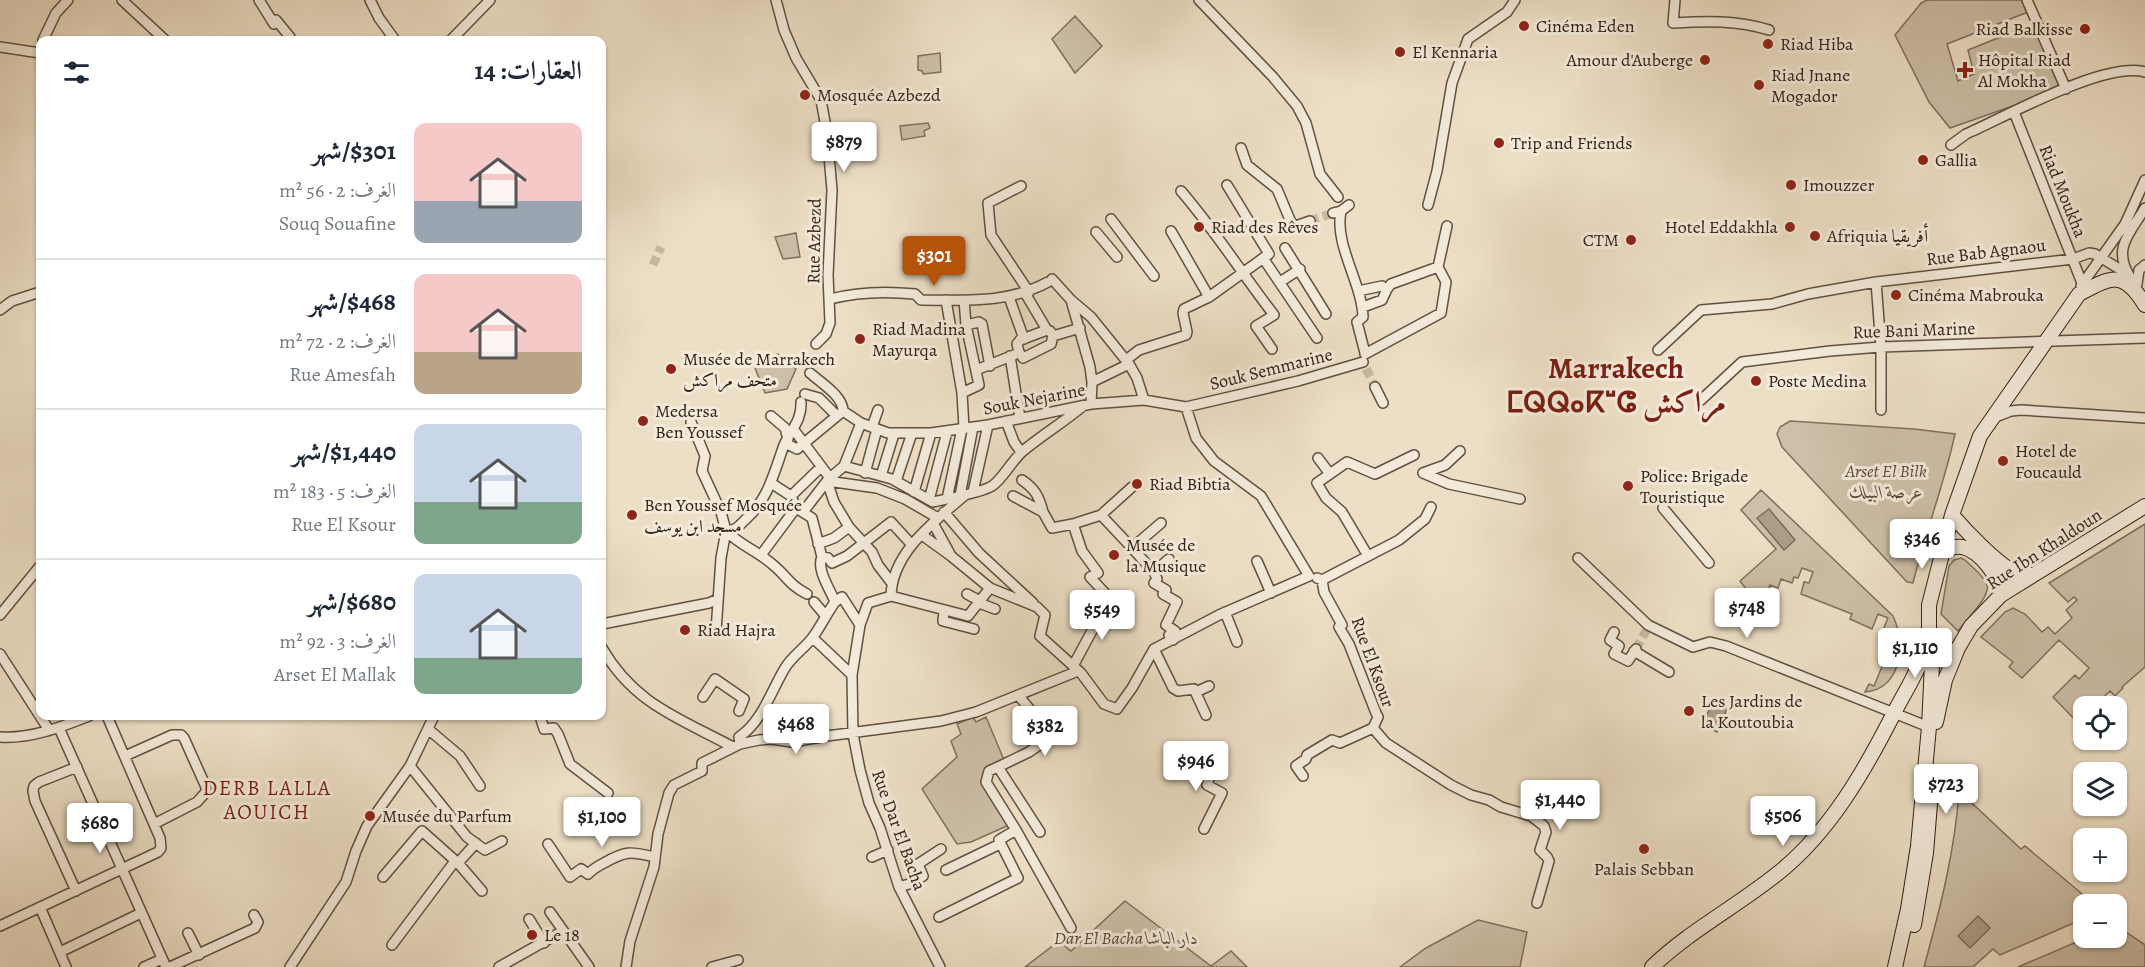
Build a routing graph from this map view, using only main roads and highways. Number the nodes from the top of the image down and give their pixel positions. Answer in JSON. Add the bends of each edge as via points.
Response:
{"nodes":[{"id":1,"x":2145,"y":305,"type":"edge"},
{"id":2,"x":2145,"y":506,"type":"edge"},
{"id":3,"x":1952,"y":515,"type":"junction"},
{"id":4,"x":1942,"y":550,"type":"junction"},
{"id":5,"x":2033,"y":575,"type":"junction"},
{"id":6,"x":2001,"y":595,"type":"junction"},
{"id":7,"x":1929,"y":629,"type":"junction"},
{"id":8,"x":1657,"y":965,"type":"edge"},
{"id":9,"x":1895,"y":967,"type":"edge"},
{"id":10,"x":1904,"y":967,"type":"edge"}],
"edges":[{"from":1,"to":3,"type":"main road","via":[[2133,287],[2120,280],[2081,289],[1980,436]]},
{"from":2,"to":5,"type":"main road","name":"Rue Ibn Khaldoun"},
{"from":3,"to":4,"type":"main road"},
{"from":3,"to":5,"type":"main road","via":[[1998,560],[2013,571]]},
{"from":4,"to":6,"type":"main road","via":[[1963,548],[1972,552],[1995,573]]},
{"from":4,"to":7,"type":"main road","via":[[1929,606]]},
{"from":5,"to":6,"type":"main road","name":"Rue Ibn Khaldoun"},
{"from":6,"to":10,"type":"main road","name":"Rue Ibn Khaldoun","via":[[1962,639],[1941,694],[1934,734],[1926,853]]},
{"from":7,"to":8,"type":"main road","via":[[1913,679],[1864,770],[1805,848],[1759,888],[1686,938]]},
{"from":7,"to":9,"type":"main road","via":[[1933,643],[1929,727],[1918,846]]}]}
